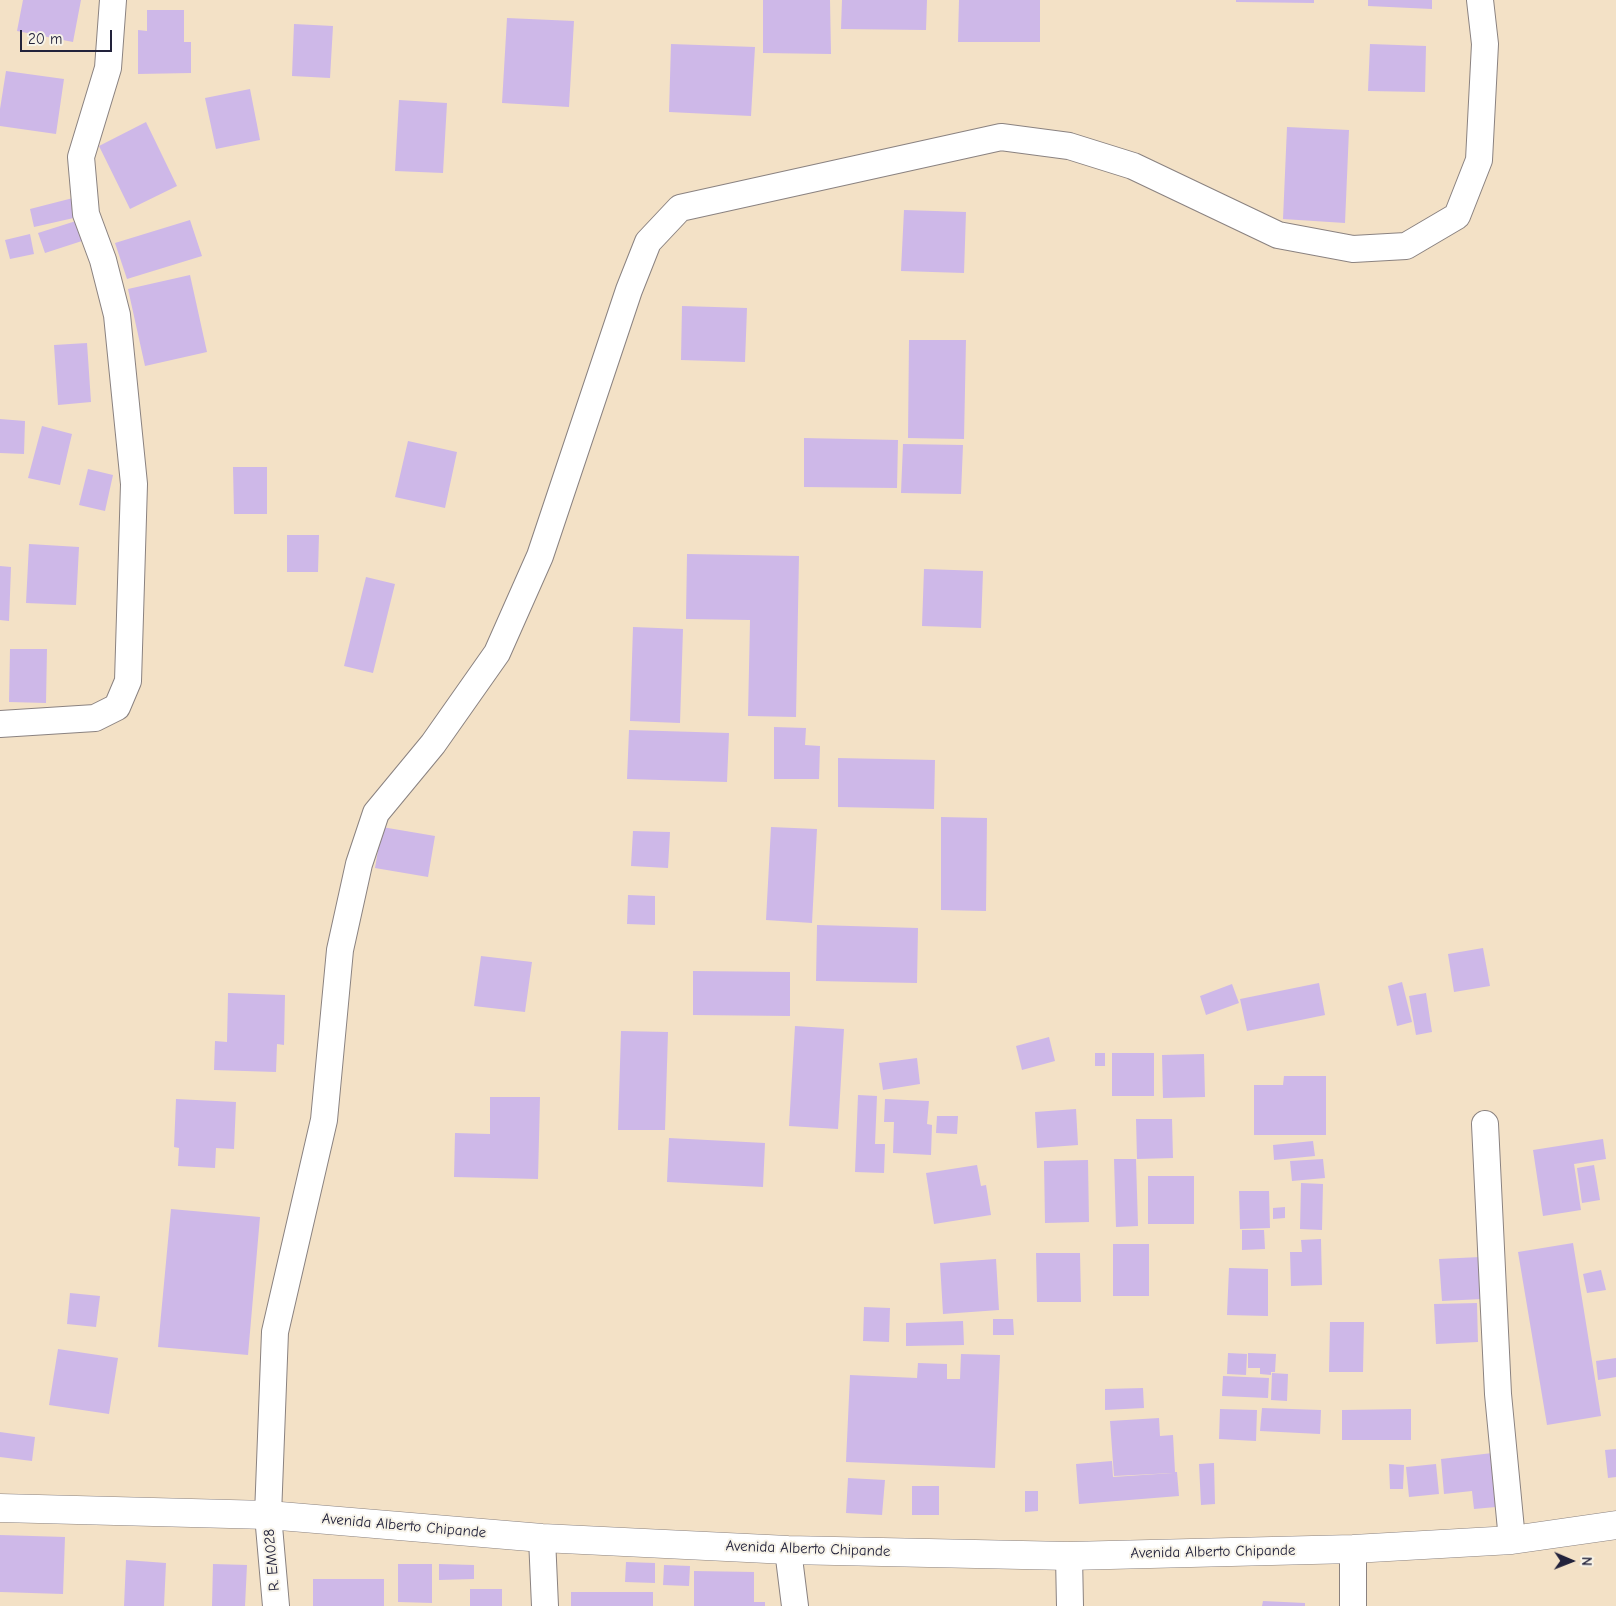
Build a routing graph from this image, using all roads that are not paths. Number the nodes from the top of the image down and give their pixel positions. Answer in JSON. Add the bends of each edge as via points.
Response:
{"nodes":[{"id":1,"x":113,"y":0,"type":"edge"},
{"id":2,"x":1480,"y":0,"type":"edge"},
{"id":3,"x":0,"y":724,"type":"edge"},
{"id":4,"x":1485,"y":1124,"type":"dead end"},
{"id":5,"x":0,"y":1508,"type":"edge"},
{"id":6,"x":268,"y":1514,"type":"junction"},
{"id":7,"x":1616,"y":1525,"type":"edge"},
{"id":8,"x":542,"y":1538,"type":"junction"},
{"id":9,"x":1512,"y":1540,"type":"junction"},
{"id":10,"x":1353,"y":1549,"type":"junction"},
{"id":11,"x":788,"y":1550,"type":"junction"},
{"id":12,"x":1069,"y":1556,"type":"junction"},
{"id":13,"x":276,"y":1606,"type":"edge"},
{"id":14,"x":545,"y":1606,"type":"edge"},
{"id":15,"x":795,"y":1606,"type":"edge"},
{"id":16,"x":1070,"y":1606,"type":"edge"},
{"id":17,"x":1352,"y":1606,"type":"edge"}],
"edges":[{"from":1,"to":3,"type":"street","via":[[108,68],[81,157],[86,214],[103,260],[117,315],[133,474],[128,681],[117,707],[95,718]]},
{"from":2,"to":6,"type":"street","name":"R. EM028","via":[[1485,44],[1479,160],[1456,216],[1406,246],[1352,249],[1278,235],[1133,166],[1069,146],[1001,137],[680,208],[648,242],[628,290],[540,556],[497,653],[433,744],[376,813],[359,864],[340,950],[324,1120],[275,1332]]},
{"from":4,"to":9,"type":"street","via":[[1498,1394]]},
{"from":5,"to":6,"type":"main road","name":"Avenida Alberto Chipande"},
{"from":6,"to":8,"type":"main road","name":"Avenida Alberto Chipande"},
{"from":6,"to":13,"type":"street","name":"R. EM028"},
{"from":7,"to":9,"type":"main road","name":"Avenida Alberto Chipande"},
{"from":8,"to":11,"type":"main road","name":"Avenida Alberto Chipande"},
{"from":8,"to":14,"type":"street"},
{"from":9,"to":10,"type":"main road","name":"Avenida Alberto Chipande"},
{"from":10,"to":12,"type":"main road","name":"Avenida Alberto Chipande"},
{"from":10,"to":17,"type":"street"},
{"from":11,"to":12,"type":"main road","name":"Avenida Alberto Chipande"},
{"from":11,"to":15,"type":"street"},
{"from":12,"to":16,"type":"street"}]}
